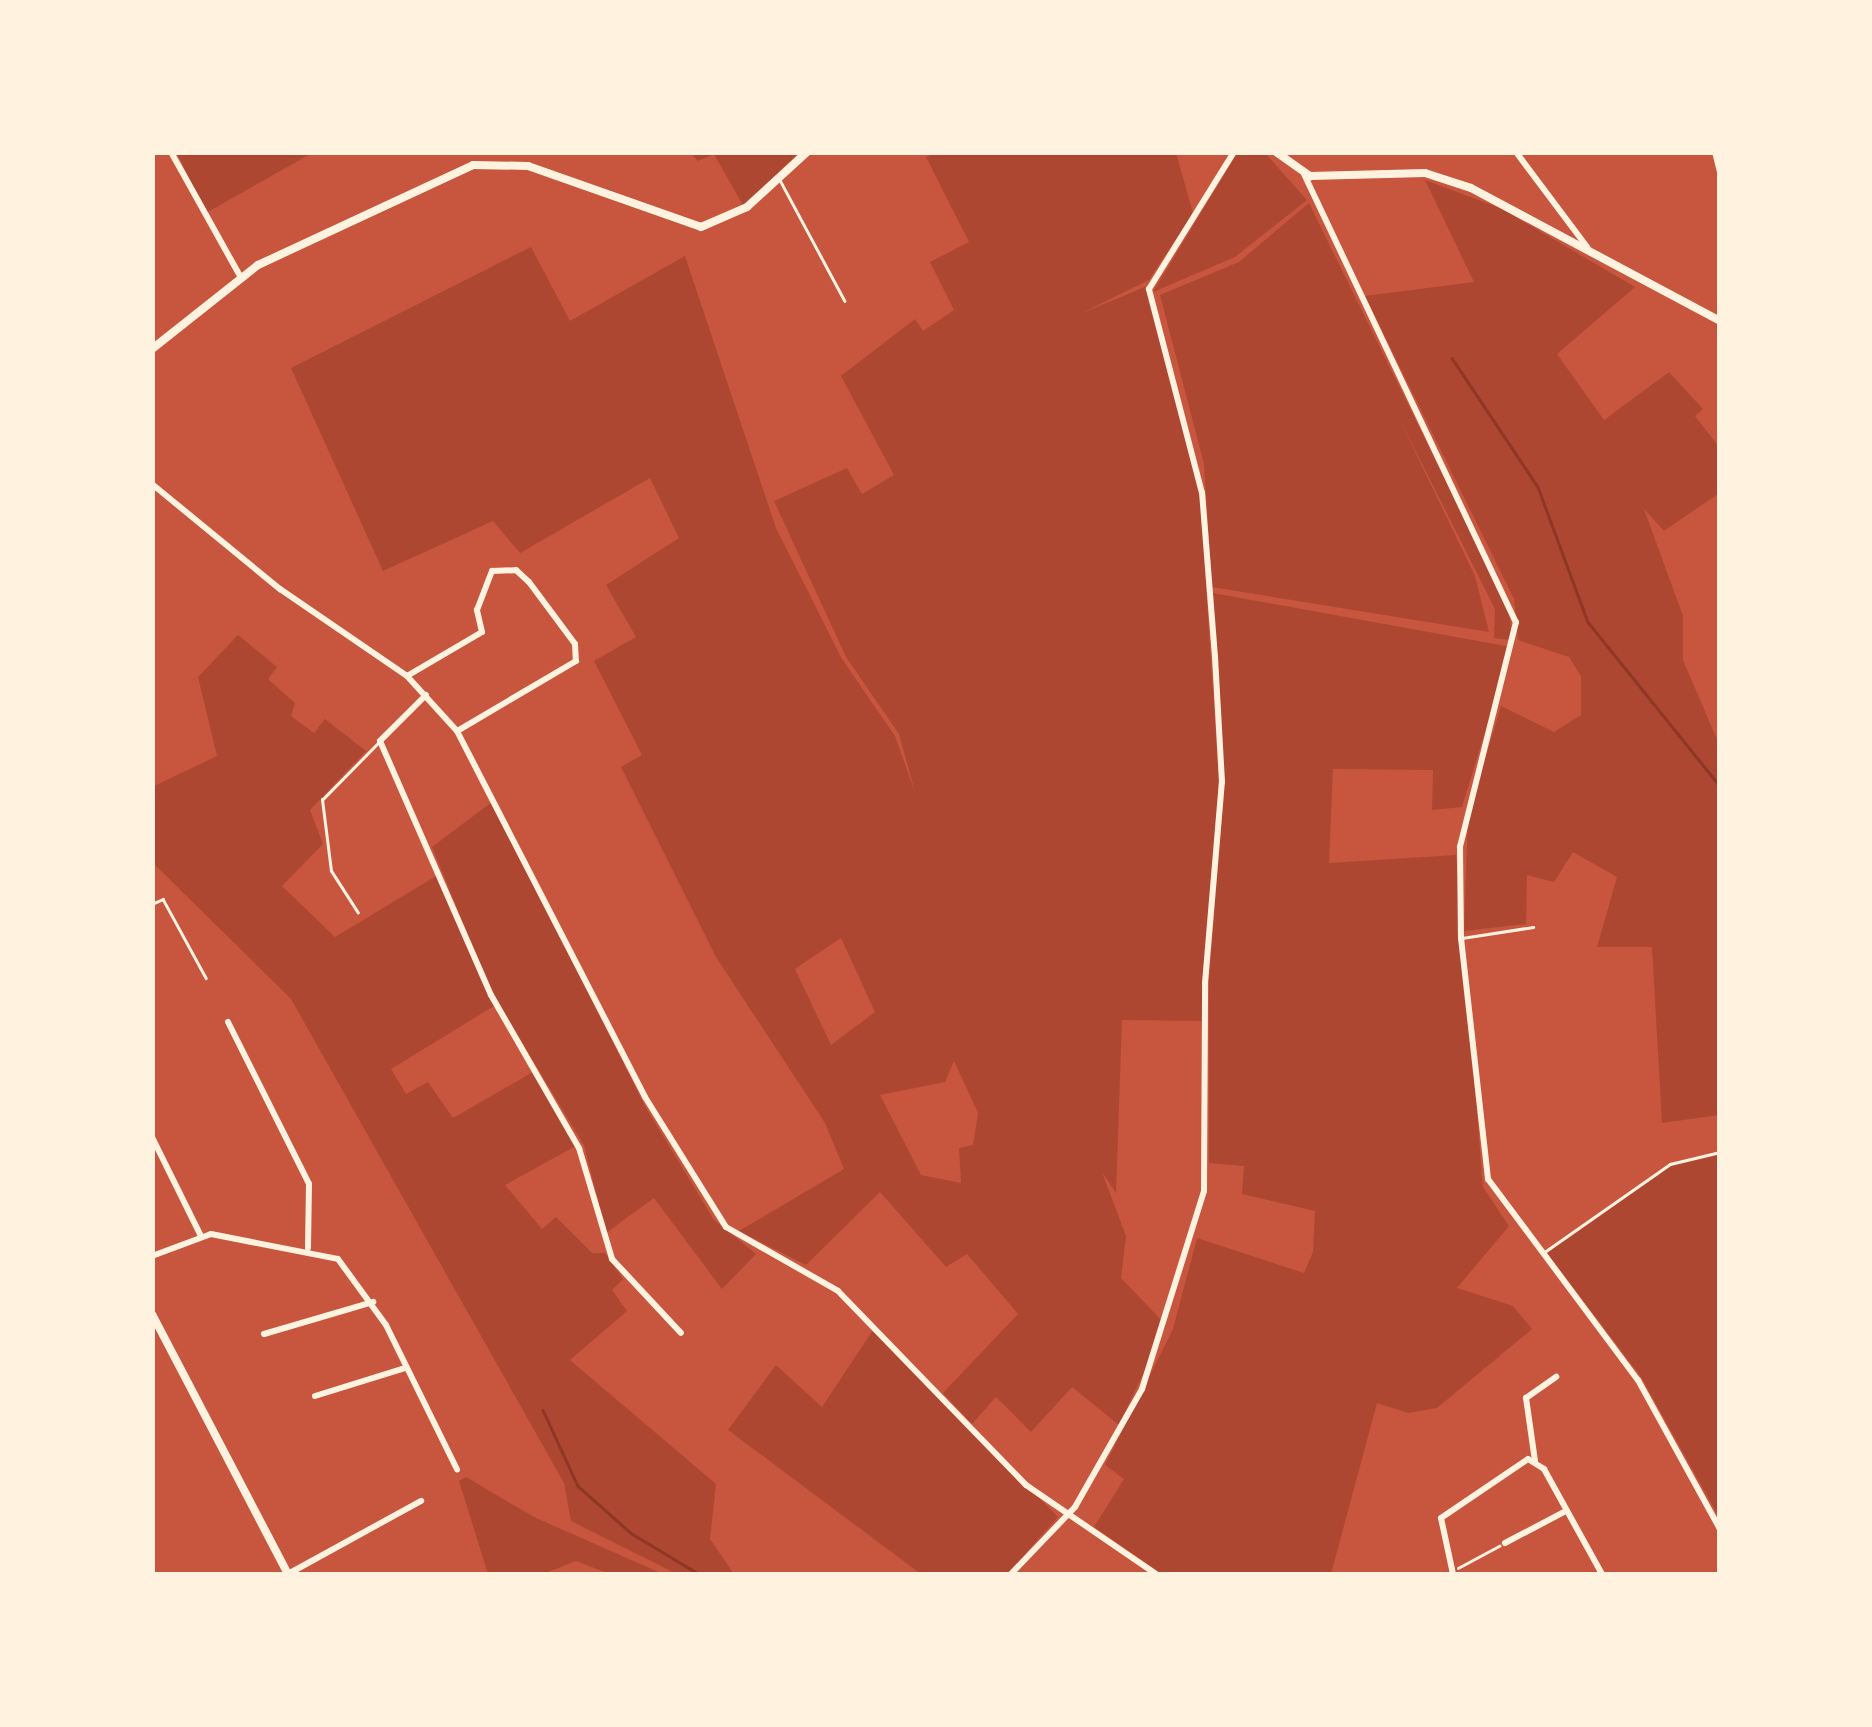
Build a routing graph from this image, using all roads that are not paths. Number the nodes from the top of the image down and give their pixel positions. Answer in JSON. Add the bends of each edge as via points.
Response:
{"nodes":[{"id":1,"x":171,"y":152,"type":"edge"},
{"id":2,"x":808,"y":152,"type":"edge"},
{"id":3,"x":1234,"y":152,"type":"edge"},
{"id":4,"x":1276,"y":152,"type":"edge"},
{"id":5,"x":1516,"y":152,"type":"edge"},
{"id":6,"x":1715,"y":152,"type":"edge"},
{"id":7,"x":1720,"y":172,"type":"edge"},
{"id":8,"x":1304,"y":174,"type":"junction"},
{"id":9,"x":780,"y":180,"type":"junction"},
{"id":10,"x":1602,"y":263,"type":"junction"},
{"id":11,"x":240,"y":276,"type":"junction"},
{"id":12,"x":845,"y":301,"type":"dead end"},
{"id":13,"x":1720,"y":321,"type":"edge"},
{"id":14,"x":152,"y":348,"type":"edge"},
{"id":15,"x":152,"y":484,"type":"edge"},
{"id":16,"x":407,"y":676,"type":"junction"},
{"id":17,"x":426,"y":695,"type":"junction"},
{"id":18,"x":457,"y":731,"type":"junction"},
{"id":19,"x":380,"y":741,"type":"junction"},
{"id":20,"x":152,"y":904,"type":"edge"},
{"id":21,"x":358,"y":913,"type":"dead end"},
{"id":22,"x":1533,"y":928,"type":"dead end"},
{"id":23,"x":1461,"y":938,"type":"junction"},
{"id":24,"x":206,"y":978,"type":"dead end"},
{"id":25,"x":228,"y":1022,"type":"dead end"},
{"id":26,"x":152,"y":1137,"type":"edge"},
{"id":27,"x":1720,"y":1152,"type":"edge"},
{"id":28,"x":201,"y":1236,"type":"junction"},
{"id":29,"x":308,"y":1248,"type":"junction"},
{"id":30,"x":1542,"y":1254,"type":"junction"},
{"id":31,"x":152,"y":1256,"type":"edge"},
{"id":32,"x":373,"y":1302,"type":"junction"},
{"id":33,"x":152,"y":1314,"type":"edge"},
{"id":34,"x":681,"y":1333,"type":"dead end"},
{"id":35,"x":264,"y":1334,"type":"dead end"},
{"id":36,"x":406,"y":1368,"type":"junction"},
{"id":37,"x":1556,"y":1377,"type":"dead end"},
{"id":38,"x":315,"y":1396,"type":"dead end"},
{"id":39,"x":1536,"y":1461,"type":"junction"},
{"id":40,"x":457,"y":1470,"type":"dead end"},
{"id":41,"x":421,"y":1501,"type":"dead end"},
{"id":42,"x":1566,"y":1511,"type":"junction"},
{"id":43,"x":1066,"y":1516,"type":"junction"},
{"id":44,"x":1720,"y":1529,"type":"edge"},
{"id":45,"x":1505,"y":1543,"type":"road end"},
{"id":46,"x":1453,"y":1573,"type":"edge"},
{"id":47,"x":288,"y":1574,"type":"edge"},
{"id":48,"x":1011,"y":1574,"type":"edge"},
{"id":49,"x":1156,"y":1574,"type":"edge"},
{"id":50,"x":1602,"y":1574,"type":"edge"}],
"edges":[{"from":1,"to":11,"type":"street"},
{"from":2,"to":9,"type":"street"},
{"from":3,"to":43,"type":"street","via":[[1149,290],[1202,493],[1215,657],[1222,782],[1205,983],[1204,1191],[1158,1356]]},
{"from":4,"to":8,"type":"street"},
{"from":5,"to":10,"type":"street"},
{"from":6,"to":7,"type":"street"},
{"from":8,"to":10,"type":"street","via":[[1435,176]]},
{"from":8,"to":23,"type":"street","via":[[1512,606],[1515,643],[1460,847]]},
{"from":9,"to":11,"type":"street","via":[[724,221],[692,227],[538,169],[487,162]]},
{"from":9,"to":12,"type":"lane"},
{"from":10,"to":13,"type":"street"},
{"from":11,"to":14,"type":"street"},
{"from":15,"to":16,"type":"street","via":[[296,602]]},
{"from":16,"to":17,"type":"street"},
{"from":16,"to":18,"type":"street","via":[[482,632],[476,610],[492,570],[516,570],[529,582],[575,644],[576,661]]},
{"from":17,"to":18,"type":"street"},
{"from":17,"to":19,"type":"street"},
{"from":18,"to":43,"type":"street","via":[[716,1216],[749,1245],[846,1297],[989,1450]]},
{"from":19,"to":21,"type":"lane","via":[[322,800],[331,870]]},
{"from":19,"to":34,"type":"street","via":[[491,995],[579,1148],[612,1260]]},
{"from":20,"to":24,"type":"lane","via":[[163,899]]},
{"from":22,"to":23,"type":"lane"},
{"from":23,"to":30,"type":"street","via":[[1488,1179]]},
{"from":25,"to":29,"type":"street","via":[[309,1184]]},
{"from":26,"to":28,"type":"street"},
{"from":27,"to":30,"type":"lane","via":[[1670,1164]]},
{"from":28,"to":29,"type":"street"},
{"from":28,"to":31,"type":"street"},
{"from":29,"to":32,"type":"street","via":[[350,1268]]},
{"from":30,"to":44,"type":"street","via":[[1638,1380]]},
{"from":32,"to":35,"type":"street"},
{"from":32,"to":36,"type":"street"},
{"from":33,"to":47,"type":"street"},
{"from":36,"to":38,"type":"street"},
{"from":36,"to":40,"type":"street"},
{"from":37,"to":39,"type":"street","via":[[1526,1398]]},
{"from":39,"to":42,"type":"street"},
{"from":39,"to":46,"type":"street","via":[[1510,1466],[1444,1514]]},
{"from":41,"to":47,"type":"street"},
{"from":42,"to":45,"type":"street"},
{"from":42,"to":50,"type":"street"},
{"from":43,"to":48,"type":"street"},
{"from":43,"to":49,"type":"street"}]}
